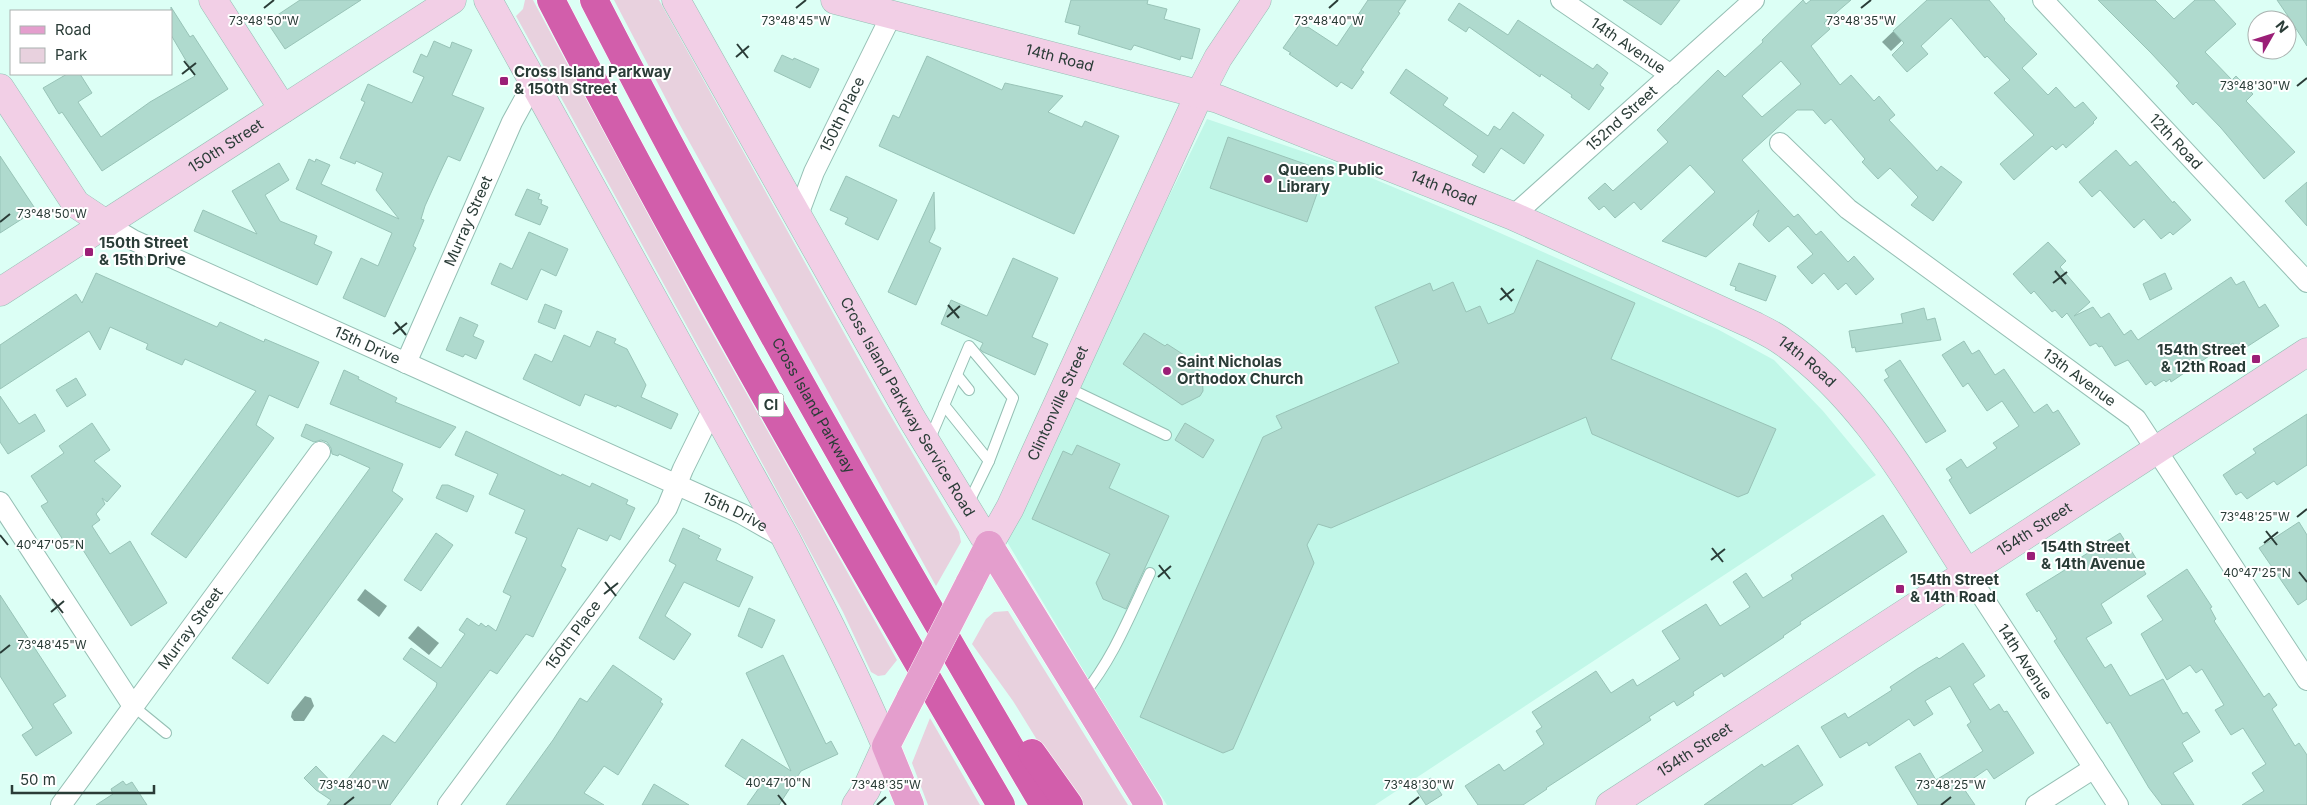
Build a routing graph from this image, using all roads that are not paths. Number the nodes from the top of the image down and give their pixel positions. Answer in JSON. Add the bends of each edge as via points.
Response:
{"nodes":[{"id":1,"x":213,"y":0,"type":"edge"},
{"id":2,"x":452,"y":0,"type":"edge"},
{"id":3,"x":488,"y":0,"type":"edge"},
{"id":4,"x":551,"y":0,"type":"edge"},
{"id":5,"x":594,"y":0,"type":"edge"},
{"id":6,"x":676,"y":0,"type":"edge"},
{"id":7,"x":835,"y":0,"type":"edge"},
{"id":8,"x":1257,"y":0,"type":"edge"},
{"id":9,"x":1561,"y":0,"type":"edge"},
{"id":10,"x":1754,"y":0,"type":"edge"},
{"id":11,"x":2043,"y":0,"type":"edge"},
{"id":12,"x":891,"y":16,"type":"junction"},
{"id":13,"x":1671,"y":75,"type":"junction"},
{"id":14,"x":534,"y":82,"type":"junction"},
{"id":15,"x":0,"y":88,"type":"edge"},
{"id":16,"x":1199,"y":95,"type":"junction"},
{"id":17,"x":283,"y":109,"type":"junction"},
{"id":18,"x":1780,"y":143,"type":"dead end"},
{"id":19,"x":798,"y":215,"type":"junction"},
{"id":20,"x":1513,"y":216,"type":"junction"},
{"id":21,"x":106,"y":224,"type":"junction"},
{"id":22,"x":2307,"y":282,"type":"edge"},
{"id":23,"x":0,"y":292,"type":"edge"},
{"id":24,"x":2307,"y":352,"type":"edge"},
{"id":25,"x":406,"y":363,"type":"junction"},
{"id":26,"x":957,"y":375,"type":"junction"},
{"id":27,"x":1065,"y":387,"type":"junction"},
{"id":28,"x":969,"y":390,"type":"dead end"},
{"id":29,"x":944,"y":405,"type":"junction"},
{"id":30,"x":714,"y":406,"type":"junction"},
{"id":31,"x":1865,"y":420,"type":"joint"},
{"id":32,"x":1166,"y":435,"type":"dead end"},
{"id":33,"x":928,"y":445,"type":"junction"},
{"id":34,"x":2156,"y":449,"type":"junction"},
{"id":35,"x":320,"y":452,"type":"dead end"},
{"id":36,"x":989,"y":461,"type":"junction"},
{"id":37,"x":676,"y":485,"type":"junction"},
{"id":38,"x":0,"y":502,"type":"edge"},
{"id":39,"x":966,"y":507,"type":"junction"},
{"id":40,"x":786,"y":540,"type":"junction"},
{"id":41,"x":989,"y":545,"type":"junction"},
{"id":42,"x":1150,"y":573,"type":"dead end"},
{"id":43,"x":1967,"y":573,"type":"junction"},
{"id":44,"x":920,"y":592,"type":"junction"},
{"id":45,"x":2307,"y":680,"type":"edge"},
{"id":46,"x":1082,"y":696,"type":"junction"},
{"id":47,"x":133,"y":706,"type":"junction"},
{"id":48,"x":166,"y":733,"type":"dead end"},
{"id":49,"x":886,"y":746,"type":"junction"},
{"id":50,"x":2094,"y":768,"type":"junction"},
{"id":51,"x":61,"y":805,"type":"edge"},
{"id":52,"x":448,"y":805,"type":"edge"},
{"id":53,"x":856,"y":805,"type":"edge"},
{"id":54,"x":910,"y":805,"type":"edge"},
{"id":55,"x":1000,"y":805,"type":"edge"},
{"id":56,"x":1044,"y":805,"type":"edge"},
{"id":57,"x":1069,"y":805,"type":"edge"},
{"id":58,"x":1149,"y":805,"type":"edge"},
{"id":59,"x":1610,"y":805,"type":"edge"},
{"id":60,"x":2036,"y":805,"type":"edge"},
{"id":61,"x":2118,"y":805,"type":"edge"}],
"edges":[{"from":1,"to":17,"type":"street"},
{"from":2,"to":17,"type":"street","name":"150th Street"},
{"from":3,"to":14,"type":"street"},
{"from":4,"to":55,"type":"highway","number":"CI","via":[[793,445]]},
{"from":5,"to":44,"type":"highway","name":"Cross Island Parkway","number":"CI","via":[[702,203]]},
{"from":6,"to":19,"type":"street","name":"Cross Island Parkway Service Road"},
{"from":7,"to":12,"type":"street","name":"14th Road"},
{"from":8,"to":16,"type":"street","name":"Clintonville Street","via":[[1218,58]]},
{"from":9,"to":13,"type":"street","name":"14th Avenue"},
{"from":10,"to":13,"type":"street","name":"152nd Street"},
{"from":11,"to":22,"type":"street","name":"12th Road"},
{"from":12,"to":16,"type":"street","name":"14th Road"},
{"from":12,"to":19,"type":"street","name":"150th Place","via":[[814,172]]},
{"from":13,"to":20,"type":"street","name":"152nd Street"},
{"from":14,"to":25,"type":"street","name":"Murray Street","via":[[512,122]]},
{"from":14,"to":30,"type":"street"},
{"from":15,"to":21,"type":"street","name":"15th Drive","via":[[76,204]]},
{"from":16,"to":20,"type":"street","name":"14th Road","via":[[1218,99]]},
{"from":16,"to":27,"type":"street","name":"Clintonville Street"},
{"from":17,"to":21,"type":"street","name":"150th Street"},
{"from":18,"to":34,"type":"street","name":"13th Avenue","via":[[1848,209],[2136,419]]},
{"from":19,"to":33,"type":"street","name":"Cross Island Parkway Service Road"},
{"from":20,"to":31,"type":"street","name":"14th Road","via":[[1696,297],[1783,341],[1813,365]]},
{"from":21,"to":23,"type":"street","name":"150th Street"},
{"from":21,"to":25,"type":"street","name":"15th Drive","via":[[133,240]]},
{"from":24,"to":34,"type":"street","name":"154th Street"},
{"from":25,"to":37,"type":"street","name":"15th Drive"},
{"from":26,"to":28,"type":"lane"},
{"from":26,"to":29,"type":"lane"},
{"from":26,"to":36,"type":"lane","via":[[969,346],[1014,398],[999,426]]},
{"from":27,"to":32,"type":"lane"},
{"from":27,"to":41,"type":"street","name":"Clintonville Street","via":[[1010,508]]},
{"from":29,"to":33,"type":"lane"},
{"from":29,"to":36,"type":"lane"},
{"from":30,"to":37,"type":"street","name":"150th Place"},
{"from":30,"to":40,"type":"street"},
{"from":31,"to":43,"type":"street","name":"14th Avenue"},
{"from":33,"to":39,"type":"street","name":"Cross Island Parkway Service Road"},
{"from":34,"to":43,"type":"street","name":"154th Street"},
{"from":34,"to":45,"type":"street","name":"13th Avenue"},
{"from":35,"to":47,"type":"street","name":"Murray Street"},
{"from":36,"to":39,"type":"lane"},
{"from":37,"to":40,"type":"street","name":"15th Drive","via":[[742,514]]},
{"from":37,"to":52,"type":"street","name":"150th Place","via":[[667,508]]},
{"from":38,"to":47,"type":"street"},
{"from":39,"to":41,"type":"street","name":"Cross Island Parkway Service Road"},
{"from":40,"to":49,"type":"street","via":[[845,655]]},
{"from":41,"to":46,"type":"main road","name":"Cross Island Parkway Service Road"},
{"from":41,"to":49,"type":"main road","name":"Clintonville Street","bridge":true},
{"from":42,"to":46,"type":"lane","via":[[1106,664]]},
{"from":43,"to":50,"type":"street","name":"14th Avenue"},
{"from":43,"to":59,"type":"street","name":"154th Street"},
{"from":44,"to":56,"type":"highway","name":"Cross Island Parkway","number":"CI"},
{"from":44,"to":57,"type":"highway"},
{"from":46,"to":58,"type":"main road","name":"Cross Island Parkway Service Road"},
{"from":47,"to":48,"type":"lane"},
{"from":47,"to":51,"type":"street","name":"Murray Street"},
{"from":49,"to":53,"type":"street","name":"Clintonville Street"},
{"from":49,"to":54,"type":"main road"},
{"from":50,"to":60,"type":"street"},
{"from":50,"to":61,"type":"street","name":"14th Avenue"}]}
